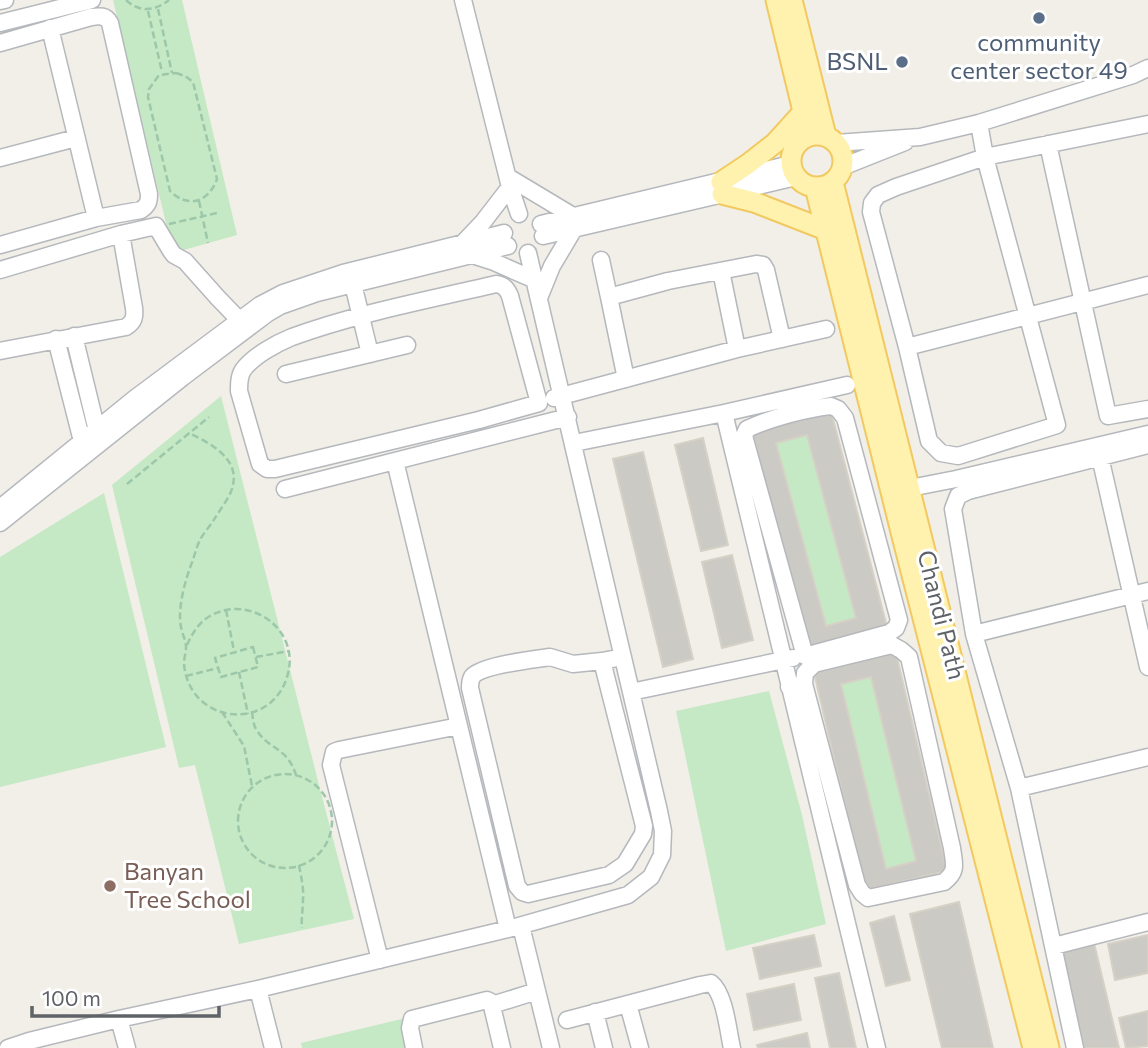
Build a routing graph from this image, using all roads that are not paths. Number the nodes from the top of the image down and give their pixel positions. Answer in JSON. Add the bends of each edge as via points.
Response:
{"nodes":[{"id":1,"x":92,"y":0,"type":"edge"},
{"id":2,"x":463,"y":0,"type":"edge"},
{"id":3,"x":776,"y":0,"type":"edge"},
{"id":4,"x":792,"y":0,"type":"edge"},
{"id":5,"x":0,"y":23,"type":"edge"},
{"id":6,"x":50,"y":28,"type":"junction"},
{"id":7,"x":0,"y":43,"type":"edge"},
{"id":8,"x":1148,"y":68,"type":"edge"},
{"id":9,"x":803,"y":111,"type":"junction"},
{"id":10,"x":979,"y":123,"type":"junction"},
{"id":11,"x":1148,"y":124,"type":"edge"},
{"id":12,"x":920,"y":136,"type":"junction"},
{"id":13,"x":76,"y":138,"type":"junction"},
{"id":14,"x":824,"y":138,"type":"junction"},
{"id":15,"x":1048,"y":144,"type":"junction"},
{"id":16,"x":985,"y":157,"type":"junction"},
{"id":17,"x":0,"y":158,"type":"edge"},
{"id":18,"x":794,"y":171,"type":"junction"},
{"id":19,"x":830,"y":178,"type":"junction"},
{"id":20,"x":509,"y":182,"type":"junction"},
{"id":21,"x":714,"y":189,"type":"junction"},
{"id":22,"x":519,"y":214,"type":"junction"},
{"id":23,"x":96,"y":218,"type":"junction"},
{"id":24,"x":574,"y":223,"type":"junction"},
{"id":25,"x":542,"y":230,"type":"junction"},
{"id":26,"x":826,"y":230,"type":"junction"},
{"id":27,"x":121,"y":234,"type":"junction"},
{"id":28,"x":506,"y":239,"type":"junction"},
{"id":29,"x":0,"y":245,"type":"edge"},
{"id":30,"x":467,"y":249,"type":"junction"},
{"id":31,"x":528,"y":253,"type":"junction"},
{"id":32,"x":601,"y":260,"type":"dead end"},
{"id":33,"x":0,"y":270,"type":"edge"},
{"id":34,"x":721,"y":271,"type":"junction"},
{"id":35,"x":535,"y":280,"type":"junction"},
{"id":36,"x":353,"y":284,"type":"junction"},
{"id":37,"x":1148,"y":285,"type":"edge"},
{"id":38,"x":609,"y":297,"type":"junction"},
{"id":39,"x":539,"y":299,"type":"junction"},
{"id":40,"x":1083,"y":302,"type":"junction"},
{"id":41,"x":1028,"y":316,"type":"junction"},
{"id":42,"x":360,"y":317,"type":"junction"},
{"id":43,"x":243,"y":324,"type":"junction"},
{"id":44,"x":826,"y":329,"type":"dead end"},
{"id":45,"x":74,"y":336,"type":"junction"},
{"id":46,"x":56,"y":339,"type":"junction"},
{"id":47,"x":782,"y":339,"type":"junction"},
{"id":48,"x":407,"y":345,"type":"dead end"},
{"id":49,"x":907,"y":346,"type":"junction"},
{"id":50,"x":737,"y":349,"type":"junction"},
{"id":51,"x":0,"y":351,"type":"edge"},
{"id":52,"x":370,"y":354,"type":"junction"},
{"id":53,"x":286,"y":374,"type":"dead end"},
{"id":54,"x":626,"y":379,"type":"junction"},
{"id":55,"x":848,"y":385,"type":"dead end"},
{"id":56,"x":562,"y":396,"type":"junction"},
{"id":57,"x":540,"y":403,"type":"junction"},
{"id":58,"x":1148,"y":409,"type":"edge"},
{"id":59,"x":724,"y":413,"type":"junction"},
{"id":60,"x":568,"y":417,"type":"junction"},
{"id":61,"x":1148,"y":434,"type":"edge"},
{"id":62,"x":98,"y":436,"type":"junction"},
{"id":63,"x":574,"y":443,"type":"junction"},
{"id":64,"x":1148,"y":445,"type":"edge"},
{"id":65,"x":84,"y":448,"type":"junction"},
{"id":66,"x":1098,"y":451,"type":"junction"},
{"id":67,"x":394,"y":461,"type":"junction"},
{"id":68,"x":910,"y":488,"type":"junction"},
{"id":69,"x":285,"y":489,"type":"dead end"},
{"id":70,"x":0,"y":508,"type":"edge"},
{"id":71,"x":0,"y":523,"type":"edge"},
{"id":72,"x":1148,"y":590,"type":"edge"},
{"id":73,"x":1131,"y":595,"type":"junction"},
{"id":74,"x":974,"y":634,"type":"junction"},
{"id":75,"x":804,"y":656,"type":"junction"},
{"id":76,"x":623,"y":657,"type":"junction"},
{"id":77,"x":783,"y":660,"type":"junction"},
{"id":78,"x":602,"y":661,"type":"junction"},
{"id":79,"x":1148,"y":667,"type":"edge"},
{"id":80,"x":797,"y":685,"type":"junction"},
{"id":81,"x":631,"y":691,"type":"junction"},
{"id":82,"x":459,"y":726,"type":"junction"},
{"id":83,"x":1148,"y":757,"type":"edge"},
{"id":84,"x":1019,"y":788,"type":"junction"},
{"id":85,"x":522,"y":892,"type":"junction"},
{"id":86,"x":862,"y":893,"type":"junction"},
{"id":87,"x":840,"y":897,"type":"junction"},
{"id":88,"x":500,"y":898,"type":"junction"},
{"id":89,"x":1148,"y":922,"type":"edge"},
{"id":90,"x":514,"y":928,"type":"junction"},
{"id":91,"x":1054,"y":946,"type":"junction"},
{"id":92,"x":380,"y":960,"type":"junction"},
{"id":93,"x":258,"y":989,"type":"junction"},
{"id":94,"x":537,"y":991,"type":"junction"},
{"id":95,"x":628,"y":1004,"type":"junction"},
{"id":96,"x":492,"y":1005,"type":"junction"},
{"id":97,"x":596,"y":1012,"type":"junction"},
{"id":98,"x":119,"y":1019,"type":"junction"},
{"id":99,"x":567,"y":1020,"type":"dead end"},
{"id":100,"x":8,"y":1048,"type":"edge"},
{"id":101,"x":127,"y":1048,"type":"edge"},
{"id":102,"x":273,"y":1048,"type":"edge"},
{"id":103,"x":414,"y":1048,"type":"edge"},
{"id":104,"x":502,"y":1048,"type":"edge"},
{"id":105,"x":551,"y":1048,"type":"edge"},
{"id":106,"x":604,"y":1048,"type":"edge"},
{"id":107,"x":640,"y":1048,"type":"edge"},
{"id":108,"x":732,"y":1048,"type":"edge"},
{"id":109,"x":877,"y":1048,"type":"edge"},
{"id":110,"x":1033,"y":1048,"type":"edge"},
{"id":111,"x":1049,"y":1048,"type":"edge"},
{"id":112,"x":1075,"y":1048,"type":"edge"}],
"edges":[{"from":1,"to":5,"type":"street"},
{"from":2,"to":20,"type":"street"},
{"from":3,"to":9,"type":"main road"},
{"from":4,"to":14,"type":"main road"},
{"from":6,"to":7,"type":"street"},
{"from":6,"to":13,"type":"street"},
{"from":6,"to":23,"type":"street","via":[[101,15],[110,23],[149,201],[137,211]]},
{"from":8,"to":10,"type":"street"},
{"from":9,"to":14,"type":"main road"},
{"from":9,"to":21,"type":"main road","via":[[775,143]]},
{"from":10,"to":12,"type":"street"},
{"from":10,"to":16,"type":"street"},
{"from":11,"to":15,"type":"street"},
{"from":12,"to":14,"type":"street"},
{"from":12,"to":19,"type":"street"},
{"from":13,"to":17,"type":"street"},
{"from":13,"to":23,"type":"street"},
{"from":14,"to":18,"type":"main road","via":[[801,140],[792,155]]},
{"from":14,"to":19,"type":"main road","via":[[842,154]]},
{"from":15,"to":16,"type":"street"},
{"from":15,"to":40,"type":"street"},
{"from":16,"to":41,"type":"street"},
{"from":16,"to":49,"type":"street","via":[[896,187],[872,203]]},
{"from":18,"to":19,"type":"main road","via":[[801,182]]},
{"from":18,"to":21,"type":"street"},
{"from":19,"to":26,"type":"main road","name":"Chandi Path"},
{"from":19,"to":68,"type":"main road","name":"Chandi Path"},
{"from":20,"to":22,"type":"street"},
{"from":20,"to":24,"type":"street"},
{"from":20,"to":30,"type":"street"},
{"from":21,"to":24,"type":"street"},
{"from":21,"to":26,"type":"main road"},
{"from":22,"to":25,"type":"street","via":[[532,215]]},
{"from":22,"to":28,"type":"street","via":[[508,221]]},
{"from":23,"to":29,"type":"street"},
{"from":24,"to":25,"type":"street"},
{"from":24,"to":39,"type":"street"},
{"from":25,"to":31,"type":"street","via":[[537,248]]},
{"from":26,"to":110,"type":"main road","name":"Chandi Path"},
{"from":27,"to":33,"type":"street"},
{"from":27,"to":43,"type":"street","via":[[156,226],[171,251],[186,261]]},
{"from":27,"to":45,"type":"street","via":[[135,318],[126,327]]},
{"from":28,"to":30,"type":"street"},
{"from":28,"to":31,"type":"street","via":[[519,253]]},
{"from":30,"to":35,"type":"street"},
{"from":30,"to":36,"type":"street"},
{"from":30,"to":43,"type":"street","via":[[307,284],[260,304]]},
{"from":31,"to":35,"type":"street"},
{"from":32,"to":38,"type":"street"},
{"from":34,"to":38,"type":"street"},
{"from":34,"to":47,"type":"street","via":[[763,265]]},
{"from":34,"to":50,"type":"street"},
{"from":35,"to":39,"type":"street"},
{"from":36,"to":42,"type":"street"},
{"from":36,"to":43,"type":"street","via":[[279,306]]},
{"from":37,"to":40,"type":"street"},
{"from":38,"to":54,"type":"street"},
{"from":39,"to":56,"type":"street"},
{"from":40,"to":41,"type":"street"},
{"from":40,"to":58,"type":"street","via":[[1108,416]]},
{"from":41,"to":49,"type":"street"},
{"from":41,"to":49,"type":"street","via":[[1057,425],[958,456],[941,453],[929,441]]},
{"from":42,"to":52,"type":"street"},
{"from":42,"to":57,"type":"street","via":[[500,284],[510,296]]},
{"from":42,"to":57,"type":"street","via":[[291,338],[243,370],[239,391],[260,464],[267,469]]},
{"from":43,"to":62,"type":"street"},
{"from":44,"to":47,"type":"street"},
{"from":45,"to":46,"type":"street"},
{"from":45,"to":62,"type":"street"},
{"from":46,"to":51,"type":"street"},
{"from":46,"to":65,"type":"street"},
{"from":47,"to":50,"type":"street"},
{"from":48,"to":52,"type":"street"},
{"from":50,"to":54,"type":"street"},
{"from":52,"to":53,"type":"street"},
{"from":54,"to":56,"type":"street"},
{"from":55,"to":59,"type":"street"},
{"from":56,"to":57,"type":"street"},
{"from":56,"to":60,"type":"street"},
{"from":59,"to":63,"type":"street"},
{"from":59,"to":77,"type":"street"},
{"from":60,"to":63,"type":"street"},
{"from":60,"to":67,"type":"street"},
{"from":61,"to":66,"type":"street"},
{"from":62,"to":65,"type":"street"},
{"from":63,"to":76,"type":"street"},
{"from":64,"to":66,"type":"street"},
{"from":65,"to":70,"type":"street"},
{"from":65,"to":71,"type":"street"},
{"from":66,"to":68,"type":"street"},
{"from":66,"to":73,"type":"street"},
{"from":66,"to":74,"type":"street","via":[[958,496],[953,509]]},
{"from":67,"to":69,"type":"street"},
{"from":67,"to":82,"type":"street"},
{"from":68,"to":111,"type":"main road","name":"Chandi Path"},
{"from":72,"to":73,"type":"street"},
{"from":73,"to":74,"type":"street"},
{"from":73,"to":79,"type":"street"},
{"from":74,"to":84,"type":"street"},
{"from":75,"to":75,"type":"street","via":[[889,633],[899,620],[845,418],[831,405],[765,422],[747,429],[744,436]]},
{"from":75,"to":77,"type":"street"},
{"from":76,"to":78,"type":"street"},
{"from":76,"to":81,"type":"street"},
{"from":77,"to":80,"type":"street"},
{"from":77,"to":81,"type":"street"},
{"from":78,"to":85,"type":"street","via":[[643,834],[625,864],[609,875],[536,893]]},
{"from":78,"to":85,"type":"street","via":[[573,664],[543,658],[504,664],[479,672],[470,681]]},
{"from":80,"to":86,"type":"street"},
{"from":80,"to":86,"type":"street","via":[[814,664],[892,645],[909,657],[955,869],[944,882],[868,898]]},
{"from":80,"to":87,"type":"street"},
{"from":81,"to":90,"type":"street","via":[[663,831],[662,855],[651,877],[628,895]]},
{"from":82,"to":88,"type":"street"},
{"from":82,"to":92,"type":"street","via":[[334,752],[331,765]]},
{"from":83,"to":84,"type":"street"},
{"from":84,"to":91,"type":"street"},
{"from":85,"to":88,"type":"street"},
{"from":86,"to":87,"type":"street"},
{"from":87,"to":109,"type":"street"},
{"from":88,"to":90,"type":"street"},
{"from":89,"to":91,"type":"street"},
{"from":90,"to":92,"type":"street"},
{"from":90,"to":94,"type":"street"},
{"from":91,"to":112,"type":"street"},
{"from":92,"to":93,"type":"street"},
{"from":93,"to":98,"type":"street"},
{"from":93,"to":102,"type":"street"},
{"from":94,"to":96,"type":"street"},
{"from":94,"to":105,"type":"street"},
{"from":95,"to":97,"type":"street"},
{"from":95,"to":107,"type":"street"},
{"from":95,"to":108,"type":"street","via":[[711,984],[721,998]]},
{"from":96,"to":103,"type":"street","via":[[487,1000],[412,1019]]},
{"from":96,"to":104,"type":"street"},
{"from":97,"to":99,"type":"street"},
{"from":97,"to":106,"type":"street"},
{"from":98,"to":100,"type":"street"},
{"from":98,"to":101,"type":"street"}]}
